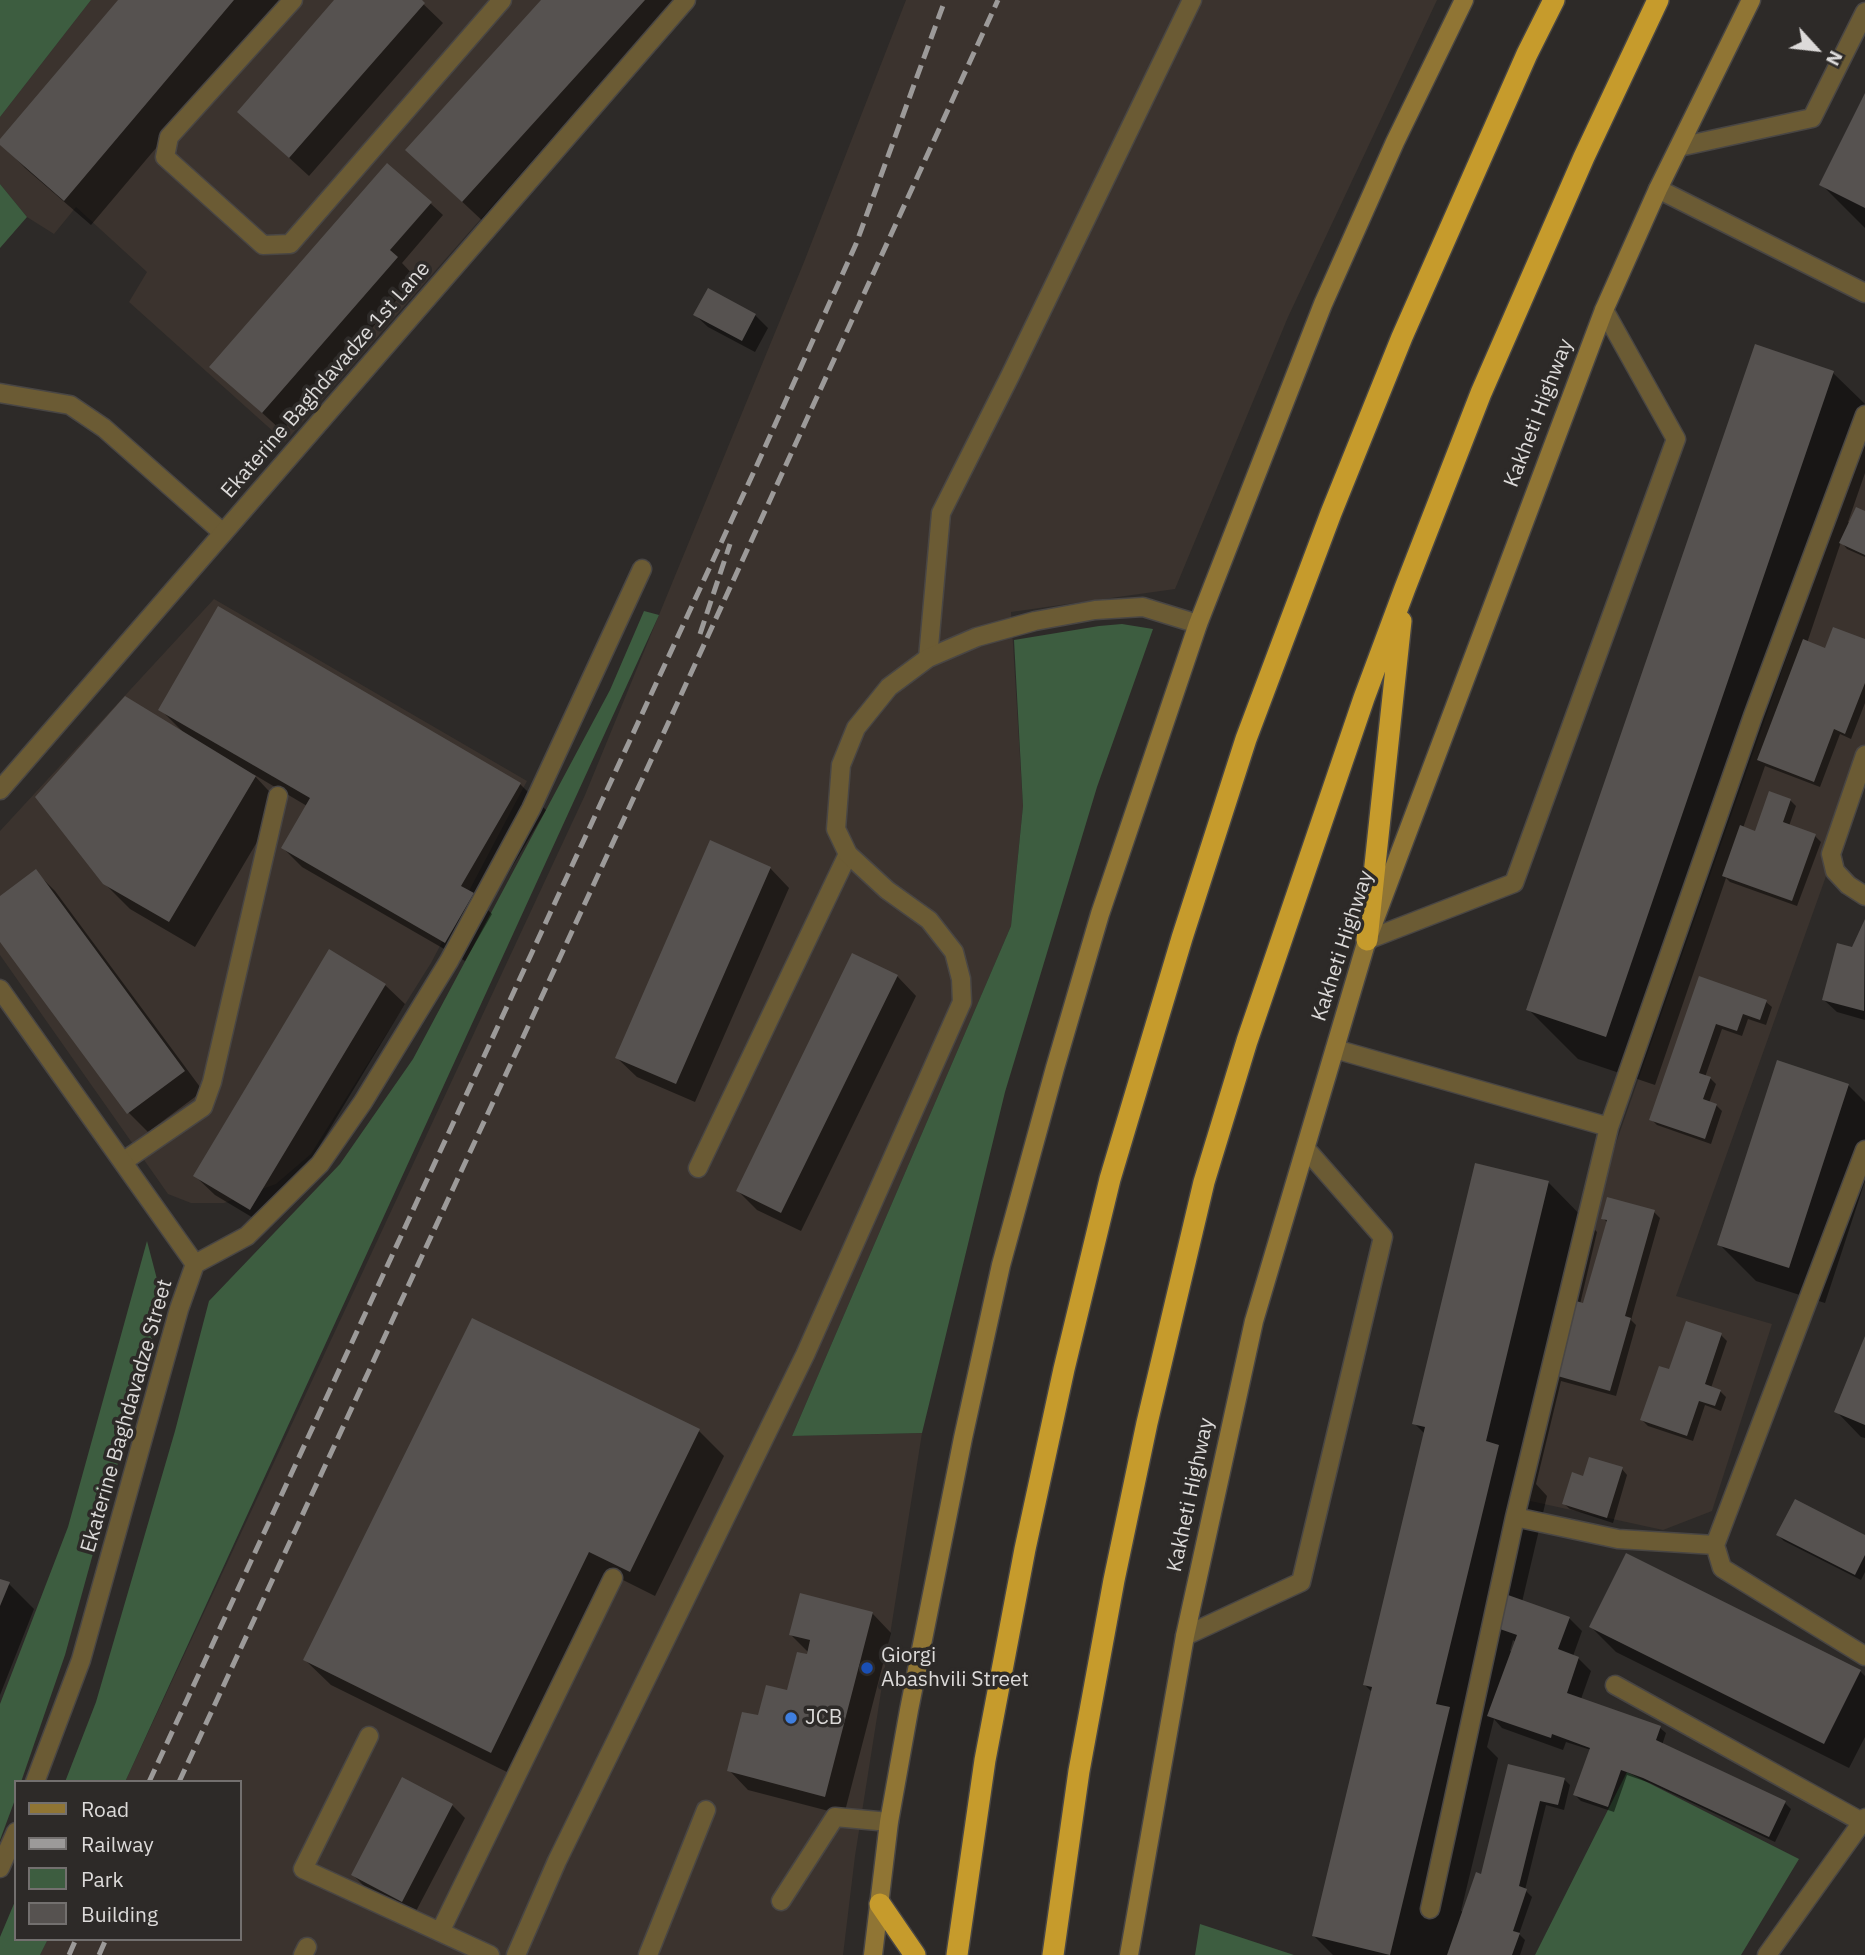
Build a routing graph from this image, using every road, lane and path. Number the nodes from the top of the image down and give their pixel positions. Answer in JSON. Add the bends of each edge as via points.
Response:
{"nodes":[{"id":1,"x":293,"y":0,"type":"edge"},
{"id":2,"x":502,"y":0,"type":"edge"},
{"id":3,"x":686,"y":0,"type":"edge"},
{"id":4,"x":1192,"y":0,"type":"edge"},
{"id":5,"x":1464,"y":0,"type":"edge"},
{"id":6,"x":1554,"y":0,"type":"edge"},
{"id":7,"x":1658,"y":0,"type":"edge"},
{"id":8,"x":1751,"y":0,"type":"edge"},
{"id":9,"x":1865,"y":12,"type":"edge"},
{"id":10,"x":1679,"y":147,"type":"junction"},
{"id":11,"x":1658,"y":189,"type":"junction"},
{"id":12,"x":1865,"y":293,"type":"edge"},
{"id":13,"x":1604,"y":310,"type":"junction"},
{"id":14,"x":0,"y":393,"type":"edge"},
{"id":15,"x":1865,"y":415,"type":"edge"},
{"id":16,"x":223,"y":533,"type":"junction"},
{"id":17,"x":642,"y":569,"type":"dead end"},
{"id":18,"x":1405,"y":587,"type":"junction"},
{"id":19,"x":1198,"y":624,"type":"junction"},
{"id":20,"x":928,"y":658,"type":"junction"},
{"id":21,"x":1865,"y":755,"type":"edge"},
{"id":22,"x":0,"y":790,"type":"edge"},
{"id":23,"x":278,"y":796,"type":"dead end"},
{"id":24,"x":848,"y":854,"type":"junction"},
{"id":25,"x":1865,"y":896,"type":"edge"},
{"id":26,"x":1367,"y":940,"type":"junction"},
{"id":27,"x":0,"y":989,"type":"edge"},
{"id":28,"x":1335,"y":1049,"type":"junction"},
{"id":29,"x":1609,"y":1127,"type":"junction"},
{"id":30,"x":1306,"y":1149,"type":"junction"},
{"id":31,"x":1865,"y":1150,"type":"edge"},
{"id":32,"x":124,"y":1161,"type":"junction"},
{"id":33,"x":698,"y":1168,"type":"dead end"},
{"id":34,"x":195,"y":1264,"type":"junction"},
{"id":35,"x":1515,"y":1517,"type":"junction"},
{"id":36,"x":1715,"y":1545,"type":"junction"},
{"id":37,"x":613,"y":1578,"type":"dead end"},
{"id":38,"x":1185,"y":1636,"type":"junction"},
{"id":39,"x":1865,"y":1656,"type":"edge"},
{"id":40,"x":1615,"y":1685,"type":"dead end"},
{"id":41,"x":369,"y":1736,"type":"dead end"},
{"id":42,"x":36,"y":1780,"type":"edge"},
{"id":43,"x":706,"y":1811,"type":"dead end"},
{"id":44,"x":1863,"y":1820,"type":"edge"},
{"id":45,"x":889,"y":1822,"type":"junction"},
{"id":46,"x":14,"y":1836,"type":"edge"},
{"id":47,"x":0,"y":1868,"type":"edge"},
{"id":48,"x":781,"y":1901,"type":"dead end"},
{"id":49,"x":880,"y":1904,"type":"junction"},
{"id":50,"x":1430,"y":1909,"type":"dead end"},
{"id":51,"x":440,"y":1932,"type":"junction"},
{"id":52,"x":490,"y":1955,"type":"edge"},
{"id":53,"x":516,"y":1955,"type":"edge"},
{"id":54,"x":648,"y":1955,"type":"edge"},
{"id":55,"x":873,"y":1955,"type":"edge"},
{"id":56,"x":915,"y":1955,"type":"edge"},
{"id":57,"x":957,"y":1955,"type":"edge"},
{"id":58,"x":1053,"y":1955,"type":"edge"},
{"id":59,"x":1129,"y":1955,"type":"edge"},
{"id":60,"x":1767,"y":1955,"type":"edge"}],
"edges":[{"from":1,"to":2,"type":"street","via":[[169,137],[165,157],[263,245],[290,244]]},
{"from":3,"to":16,"type":"street","name":"Ekaterine Baghdavadze 1st Lane"},
{"from":4,"to":20,"type":"street","via":[[941,513]]},
{"from":5,"to":19,"type":"street","via":[[1323,304]]},
{"from":6,"to":57,"type":"highway","via":[[1402,337],[1331,513],[1246,739],[1182,938],[1110,1179],[1064,1369],[985,1760]]},
{"from":7,"to":18,"type":"highway","via":[[1522,297]]},
{"from":8,"to":10,"type":"street","name":"Kakheti Highway"},
{"from":9,"to":10,"type":"street","via":[[1812,118]]},
{"from":10,"to":11,"type":"street","name":"Kakheti Highway"},
{"from":11,"to":12,"type":"street"},
{"from":11,"to":13,"type":"street","name":"Kakheti Highway"},
{"from":13,"to":26,"type":"street","name":"Kakheti Highway"},
{"from":13,"to":26,"type":"street","via":[[1676,439],[1514,883]]},
{"from":14,"to":16,"type":"street","via":[[70,405],[104,428]]},
{"from":15,"to":29,"type":"street","via":[[1753,716]]},
{"from":16,"to":22,"type":"street","name":"Ekaterine Baghdavadze 1st Lane"},
{"from":17,"to":34,"type":"street","via":[[531,809],[449,961],[363,1102],[320,1164],[247,1236]]},
{"from":18,"to":26,"type":"highway"},
{"from":18,"to":58,"type":"highway","via":[[1297,890],[1204,1182],[1114,1580],[1079,1771]]},
{"from":19,"to":20,"type":"street","via":[[1143,607],[1095,610],[977,637]]},
{"from":19,"to":45,"type":"street","via":[[1100,914],[1001,1265]]},
{"from":20,"to":24,"type":"street","via":[[889,687],[856,729],[841,765],[836,829]]},
{"from":21,"to":25,"type":"street","via":[[1831,854],[1835,872]]},
{"from":23,"to":32,"type":"street","via":[[203,1107]]},
{"from":24,"to":33,"type":"street"},
{"from":24,"to":53,"type":"street","via":[[929,920],[954,952],[962,1002],[805,1355],[557,1861]]},
{"from":26,"to":28,"type":"street","name":"Kakheti Highway"},
{"from":27,"to":32,"type":"street","name":"Ekaterine Baghdavadze Street"},
{"from":28,"to":29,"type":"street"},
{"from":28,"to":30,"type":"street","name":"Kakheti Highway"},
{"from":29,"to":35,"type":"street"},
{"from":30,"to":38,"type":"street","name":"Kakheti Highway","via":[[1254,1321]]},
{"from":30,"to":38,"type":"street","via":[[1384,1237],[1301,1582]]},
{"from":31,"to":36,"type":"street"},
{"from":32,"to":34,"type":"street","name":"Ekaterine Baghdavadze Street"},
{"from":34,"to":42,"type":"street","name":"Ekaterine Baghdavadze Street","via":[[81,1660]]},
{"from":35,"to":36,"type":"street","via":[[1618,1539]]},
{"from":35,"to":50,"type":"street"},
{"from":36,"to":39,"type":"street","via":[[1723,1568]]},
{"from":37,"to":51,"type":"street"},
{"from":38,"to":59,"type":"street","name":"Kakheti Highway"},
{"from":40,"to":44,"type":"street"},
{"from":41,"to":51,"type":"street","via":[[303,1868]]},
{"from":43,"to":54,"type":"street"},
{"from":44,"to":60,"type":"street"},
{"from":45,"to":48,"type":"street","via":[[835,1817]]},
{"from":45,"to":49,"type":"street"},
{"from":46,"to":47,"type":"street"},
{"from":49,"to":55,"type":"street"},
{"from":49,"to":56,"type":"highway"},
{"from":51,"to":52,"type":"street"}]}
